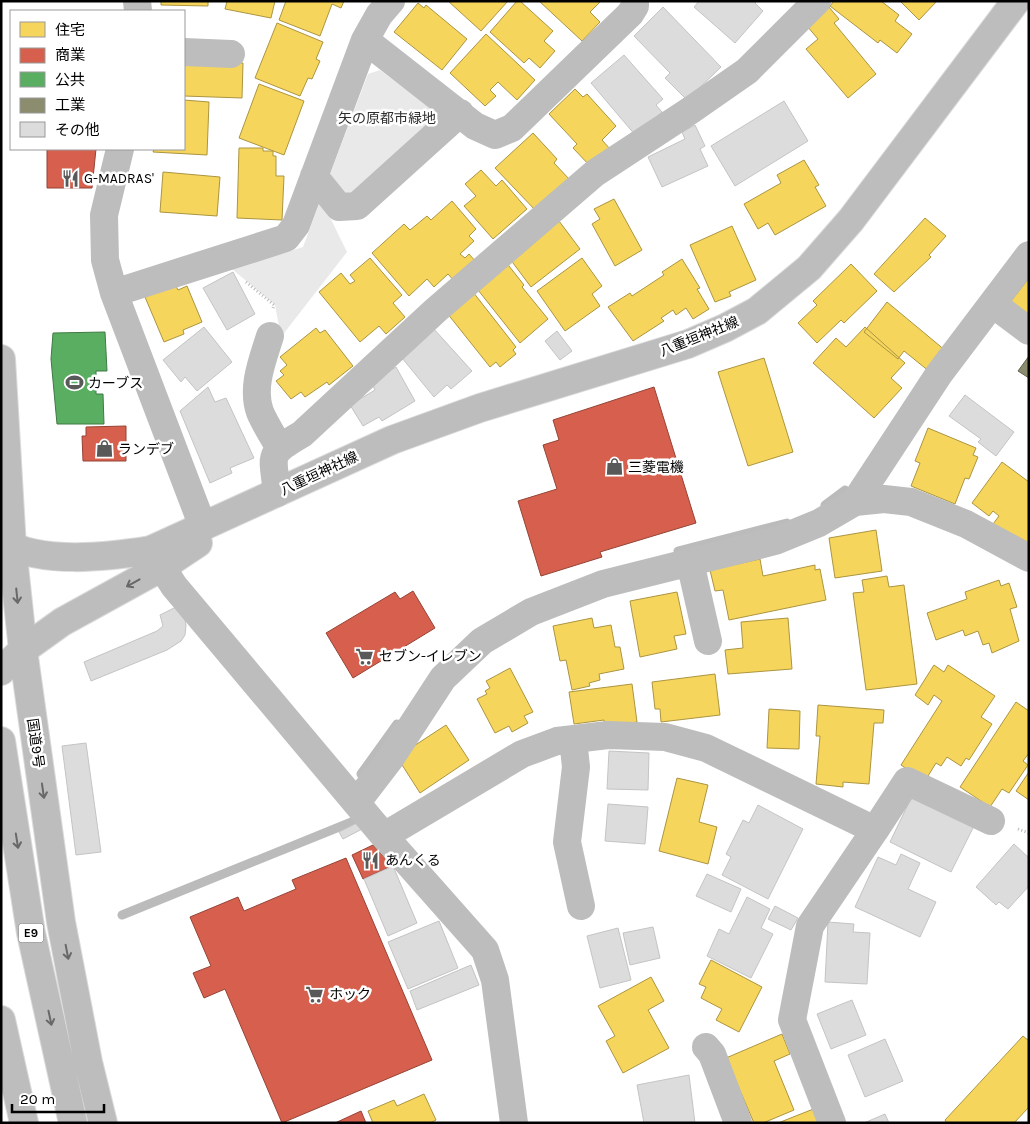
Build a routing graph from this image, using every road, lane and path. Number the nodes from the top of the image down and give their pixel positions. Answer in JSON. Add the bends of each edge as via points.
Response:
{"nodes":[{"id":1,"x":390,"y":1,"type":"edge"},
{"id":2,"x":636,"y":1,"type":"edge"},
{"id":3,"x":817,"y":1,"type":"edge"},
{"id":4,"x":1016,"y":1,"type":"edge"},
{"id":5,"x":364,"y":40,"type":"junction"},
{"id":6,"x":185,"y":52,"type":"edge"},
{"id":7,"x":231,"y":54,"type":"dead end"},
{"id":8,"x":460,"y":113,"type":"junction"},
{"id":9,"x":120,"y":150,"type":"edge"},
{"id":10,"x":314,"y":176,"type":"junction"},
{"id":11,"x":1029,"y":255,"type":"edge"},
{"id":12,"x":225,"y":258,"type":"junction"},
{"id":13,"x":114,"y":293,"type":"junction"},
{"id":14,"x":994,"y":304,"type":"junction"},
{"id":15,"x":1029,"y":331,"type":"edge"},
{"id":16,"x":270,"y":336,"type":"joint"},
{"id":17,"x":1,"y":359,"type":"edge"},
{"id":18,"x":279,"y":447,"type":"junction"},
{"id":19,"x":269,"y":496,"type":"junction"},
{"id":20,"x":855,"y":502,"type":"junction"},
{"id":21,"x":203,"y":527,"type":"junction"},
{"id":22,"x":7,"y":544,"type":"edge"},
{"id":23,"x":156,"y":558,"type":"junction"},
{"id":24,"x":1029,"y":558,"type":"edge"},
{"id":25,"x":690,"y":562,"type":"junction"},
{"id":26,"x":708,"y":640,"type":"dead end"},
{"id":27,"x":24,"y":650,"type":"junction"},
{"id":28,"x":1,"y":671,"type":"edge"},
{"id":29,"x":573,"y":739,"type":"junction"},
{"id":30,"x":1,"y":741,"type":"edge"},
{"id":31,"x":357,"y":802,"type":"junction"},
{"id":32,"x":991,"y":821,"type":"dead end"},
{"id":33,"x":875,"y":830,"type":"junction"},
{"id":34,"x":384,"y":836,"type":"junction"},
{"id":35,"x":581,"y":906,"type":"dead end"},
{"id":36,"x":1,"y":1020,"type":"edge"},
{"id":37,"x":706,"y":1047,"type":"dead end"},
{"id":38,"x":24,"y":1123,"type":"edge"},
{"id":39,"x":73,"y":1123,"type":"edge"},
{"id":40,"x":103,"y":1123,"type":"edge"},
{"id":41,"x":514,"y":1123,"type":"edge"},
{"id":42,"x":738,"y":1123,"type":"edge"},
{"id":43,"x":832,"y":1123,"type":"edge"}],
"edges":[{"from":1,"to":5,"type":"main road"},
{"from":2,"to":8,"type":"main road","via":[[630,14],[512,128],[495,135]]},
{"from":3,"to":18,"type":"main road","via":[[747,71],[596,173],[436,310],[302,434]]},
{"from":4,"to":19,"type":"main road","name":"八重垣神社線","via":[[851,220],[809,268],[758,311],[688,344],[480,408],[392,440]]},
{"from":5,"to":8,"type":"main road"},
{"from":5,"to":10,"type":"main road"},
{"from":6,"to":7,"type":"main road"},
{"from":8,"to":10,"type":"main road","via":[[358,206],[339,207]]},
{"from":9,"to":13,"type":"main road","via":[[104,215],[105,260]]},
{"from":10,"to":12,"type":"main road","via":[[296,225],[286,238]]},
{"from":11,"to":14,"type":"main road"},
{"from":12,"to":13,"type":"main road"},
{"from":12,"to":16,"type":"path","via":[[231,270],[274,305]]},
{"from":13,"to":21,"type":"main road"},
{"from":14,"to":15,"type":"main road"},
{"from":14,"to":20,"type":"main road","via":[[939,374]]},
{"from":16,"to":18,"type":"main road","via":[[257,392],[260,411]]},
{"from":17,"to":22,"type":"main road","name":"国道9号"},
{"from":18,"to":19,"type":"main road"},
{"from":19,"to":21,"type":"main road","name":"八重垣神社線"},
{"from":19,"to":23,"type":"main road","name":"八重垣神社線"},
{"from":20,"to":24,"type":"main road","via":[[884,499],[911,502],[966,524]]},
{"from":20,"to":25,"type":"main road","via":[[819,523],[774,541]]},
{"from":21,"to":23,"type":"main road","name":"八重垣神社線"},
{"from":22,"to":23,"type":"main road","name":"八重垣神社線","via":[[54,556]]},
{"from":22,"to":27,"type":"main road","name":"国道9号","one_way":true},
{"from":23,"to":27,"type":"main road","name":"八重垣神社線","one_way":true},
{"from":23,"to":31,"type":"main road","via":[[174,586]]},
{"from":25,"to":26,"type":"main road"},
{"from":25,"to":31,"type":"main road","via":[[603,584],[531,612],[482,641],[443,678],[390,760]]},
{"from":27,"to":28,"type":"main road","name":"八重垣神社線"},
{"from":27,"to":40,"type":"main road","name":"国道9号","one_way":true,"via":[[61,922]]},
{"from":29,"to":33,"type":"main road","via":[[608,735],[665,737],[706,748]]},
{"from":29,"to":34,"type":"main road","via":[[557,741],[522,754]]},
{"from":29,"to":35,"type":"main road","via":[[576,767],[567,842]]},
{"from":30,"to":39,"type":"main road","number":"E9","one_way":true,"via":[[31,933]]},
{"from":31,"to":34,"type":"main road"},
{"from":32,"to":33,"type":"main road","via":[[907,781]]},
{"from":33,"to":43,"type":"main road","via":[[810,926],[792,1020]]},
{"from":34,"to":41,"type":"main road","via":[[485,950],[495,980]]},
{"from":36,"to":38,"type":"main road"},
{"from":37,"to":42,"type":"main road","via":[[712,1054]]}]}
